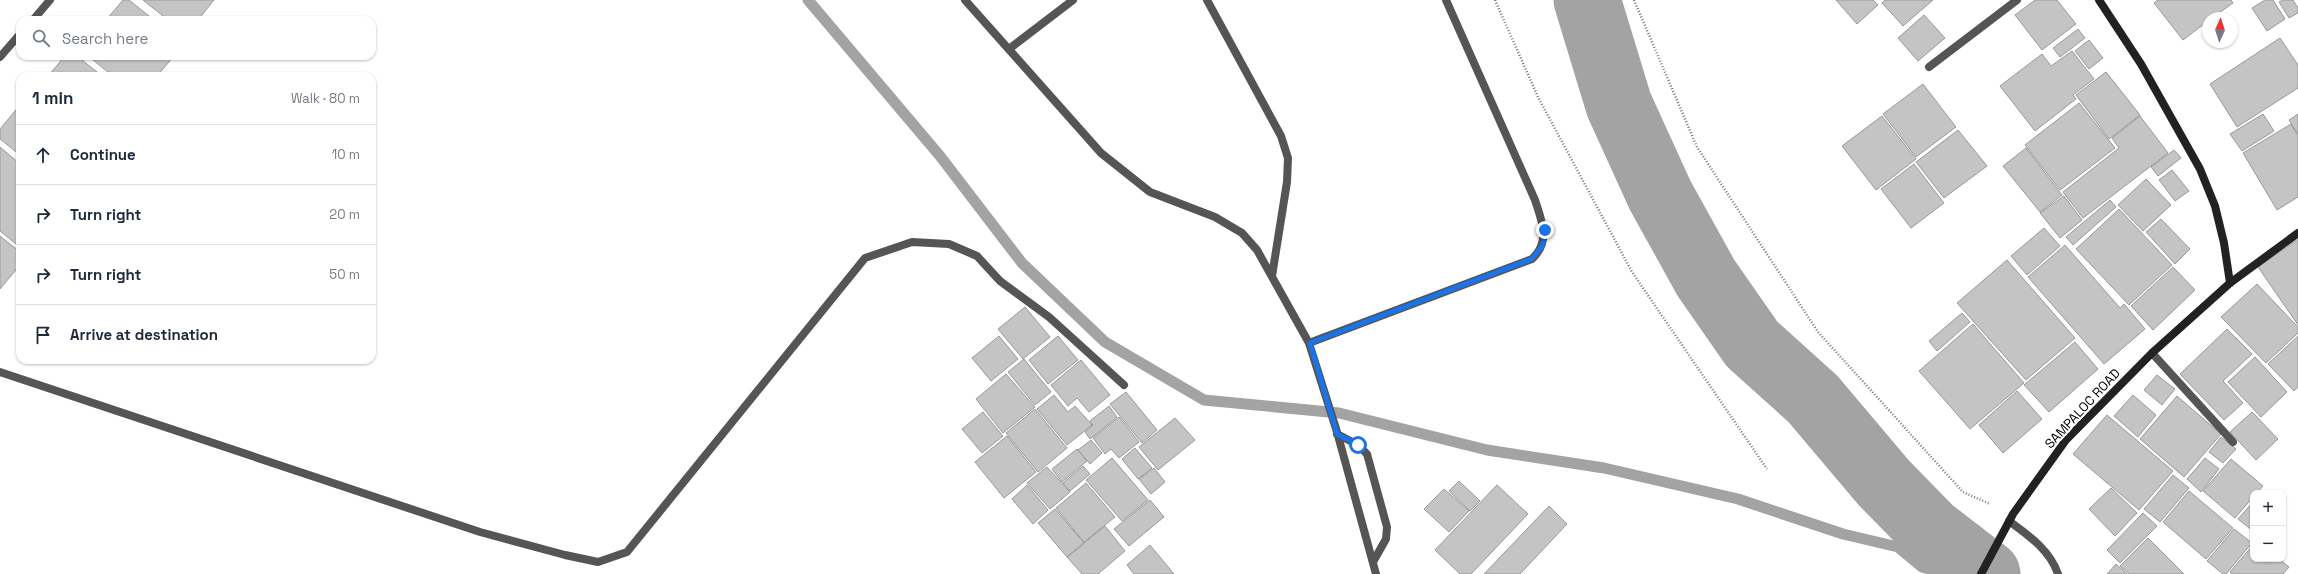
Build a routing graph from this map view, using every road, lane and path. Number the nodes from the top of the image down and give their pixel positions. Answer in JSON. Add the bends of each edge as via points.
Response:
{"nodes":[{"id":1,"x":50,"y":0,"type":"edge"},
{"id":2,"x":965,"y":0,"type":"edge"},
{"id":3,"x":1073,"y":0,"type":"edge"},
{"id":4,"x":1207,"y":0,"type":"edge"},
{"id":5,"x":1446,"y":0,"type":"edge"},
{"id":6,"x":1495,"y":0,"type":"edge"},
{"id":7,"x":1634,"y":0,"type":"edge"},
{"id":8,"x":2017,"y":0,"type":"edge"},
{"id":9,"x":2099,"y":0,"type":"edge"},
{"id":10,"x":36,"y":16,"type":"edge"},
{"id":11,"x":16,"y":38,"type":"edge"},
{"id":12,"x":1009,"y":49,"type":"junction"},
{"id":13,"x":0,"y":56,"type":"edge"},
{"id":14,"x":1929,"y":67,"type":"dead end"},
{"id":15,"x":2298,"y":233,"type":"edge"},
{"id":16,"x":1272,"y":276,"type":"junction"},
{"id":17,"x":2230,"y":283,"type":"junction"},
{"id":18,"x":1310,"y":343,"type":"junction"},
{"id":19,"x":2152,"y":353,"type":"junction"},
{"id":20,"x":0,"y":372,"type":"edge"},
{"id":21,"x":1124,"y":386,"type":"dead end"},
{"id":22,"x":1337,"y":433,"type":"junction"},
{"id":23,"x":2233,"y":442,"type":"dead end"},
{"id":24,"x":1767,"y":469,"type":"dead end"},
{"id":25,"x":2011,"y":517,"type":"junction"},
{"id":26,"x":1373,"y":562,"type":"junction"},
{"id":27,"x":1378,"y":573,"type":"edge"},
{"id":28,"x":1981,"y":574,"type":"edge"},
{"id":29,"x":2058,"y":574,"type":"edge"}],
"edges":[{"from":1,"to":10,"type":"street"},
{"from":2,"to":12,"type":"street"},
{"from":3,"to":12,"type":"street"},
{"from":4,"to":16,"type":"street","via":[[1281,136],[1288,158],[1287,182]]},
{"from":5,"to":18,"type":"street","via":[[1535,200],[1545,230],[1543,245],[1532,259]]},
{"from":6,"to":24,"type":"path","via":[[1538,97],[1632,272]]},
{"from":7,"to":25,"type":"path","via":[[1697,146],[1818,332],[1963,492]]},
{"from":8,"to":14,"type":"street"},
{"from":9,"to":17,"type":"main road","via":[[2141,64],[2200,169],[2217,214]]},
{"from":11,"to":13,"type":"street"},
{"from":12,"to":16,"type":"street","via":[[1101,153],[1150,192],[1215,218],[1242,233],[1257,250]]},
{"from":15,"to":17,"type":"main road","name":"SAMPALOC ROAD"},
{"from":16,"to":18,"type":"street"},
{"from":17,"to":19,"type":"main road","name":"SAMPALOC ROAD"},
{"from":18,"to":22,"type":"street"},
{"from":19,"to":23,"type":"street"},
{"from":19,"to":25,"type":"main road","name":"SAMPALOC ROAD","via":[[2066,440]]},
{"from":20,"to":21,"type":"street","via":[[480,532],[598,562],[627,552],[866,258],[912,242],[949,244],[977,256],[1000,282],[1050,317]]},
{"from":22,"to":26,"type":"street"},
{"from":22,"to":26,"type":"street","via":[[1358,445],[1367,454],[1387,527],[1386,539]]},
{"from":25,"to":28,"type":"main road","name":"SAMPALOC ROAD"},
{"from":25,"to":29,"type":"street","via":[[2039,543]]},
{"from":26,"to":27,"type":"street"}]}
